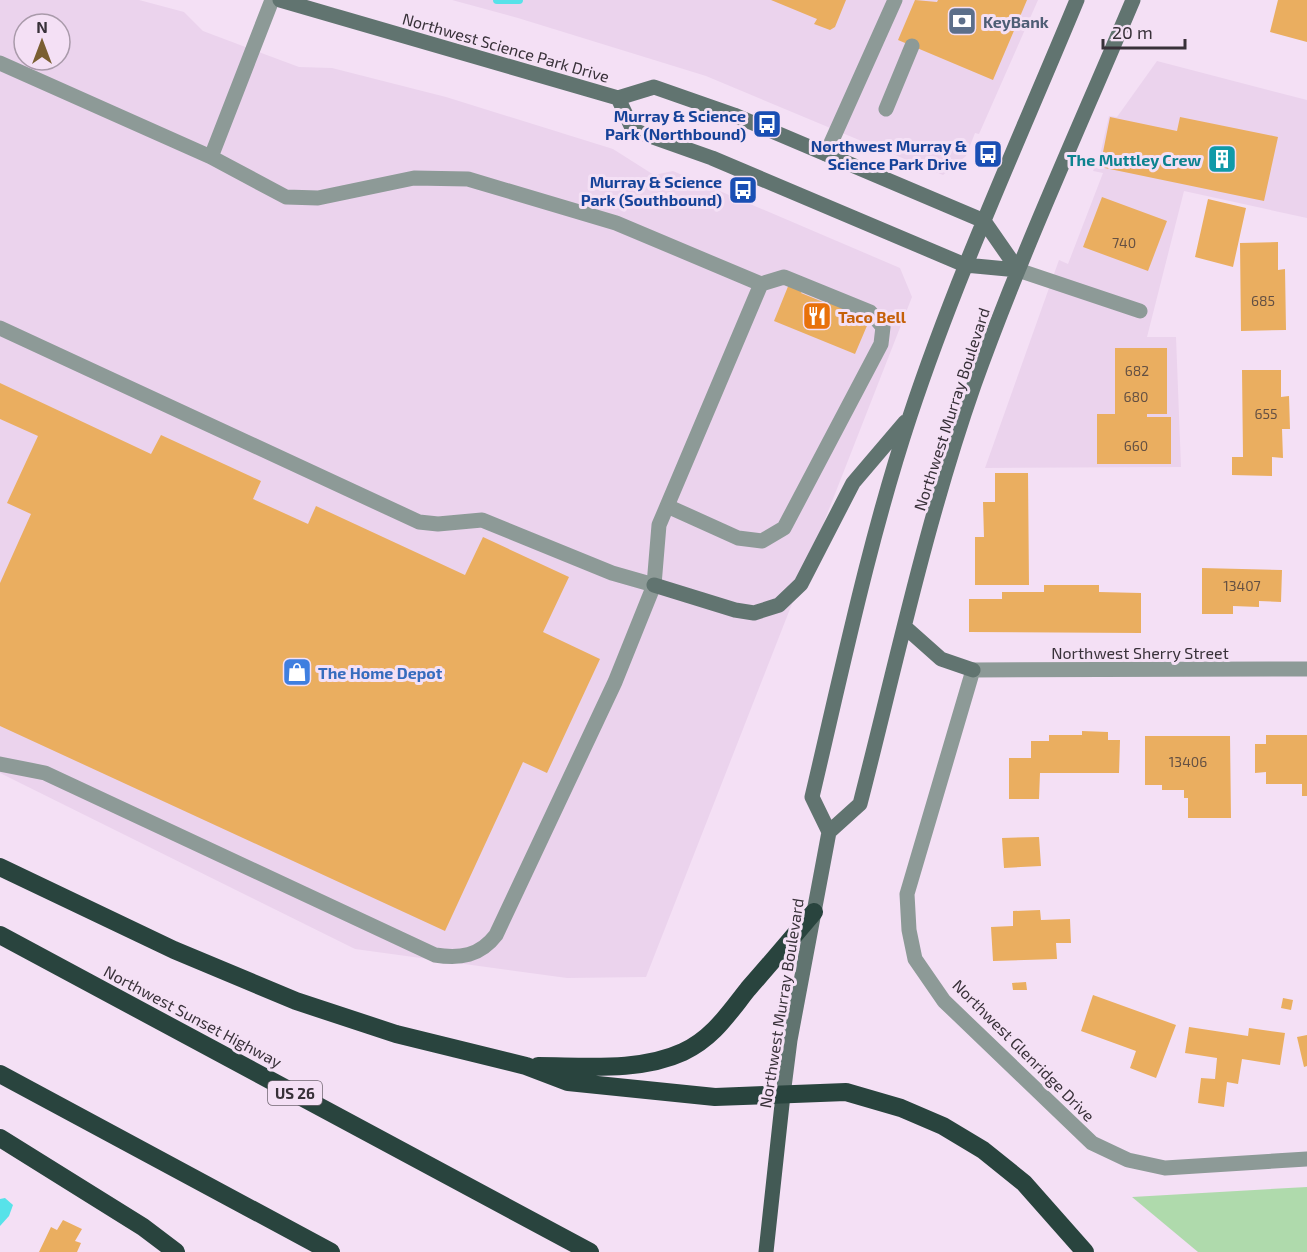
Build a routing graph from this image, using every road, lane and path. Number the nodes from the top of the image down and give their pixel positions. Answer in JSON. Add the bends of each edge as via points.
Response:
{"nodes":[{"id":1,"x":272,"y":0,"type":"edge"},
{"id":2,"x":280,"y":0,"type":"edge"},
{"id":3,"x":895,"y":0,"type":"edge"},
{"id":4,"x":1077,"y":0,"type":"edge"},
{"id":5,"x":1134,"y":0,"type":"edge"},
{"id":6,"x":912,"y":46,"type":"dead end"},
{"id":7,"x":0,"y":63,"type":"edge"},
{"id":8,"x":618,"y":98,"type":"junction"},
{"id":9,"x":886,"y":109,"type":"dead end"},
{"id":10,"x":826,"y":154,"type":"junction"},
{"id":11,"x":211,"y":157,"type":"junction"},
{"id":12,"x":984,"y":221,"type":"junction"},
{"id":13,"x":965,"y":266,"type":"junction"},
{"id":14,"x":1018,"y":270,"type":"junction"},
{"id":15,"x":760,"y":284,"type":"junction"},
{"id":16,"x":1140,"y":311,"type":"dead end"},
{"id":17,"x":0,"y":328,"type":"edge"},
{"id":18,"x":909,"y":417,"type":"junction"},
{"id":19,"x":667,"y":506,"type":"junction"},
{"id":20,"x":654,"y":585,"type":"junction"},
{"id":21,"x":905,"y":627,"type":"junction"},
{"id":22,"x":1307,"y":669,"type":"edge"},
{"id":23,"x":973,"y":670,"type":"junction"},
{"id":24,"x":0,"y":764,"type":"edge"},
{"id":25,"x":829,"y":832,"type":"junction"},
{"id":26,"x":0,"y":867,"type":"edge"},
{"id":27,"x":813,"y":912,"type":"junction"},
{"id":28,"x":0,"y":935,"type":"edge"},
{"id":29,"x":526,"y":1066,"type":"junction"},
{"id":30,"x":0,"y":1074,"type":"edge"},
{"id":31,"x":783,"y":1095,"type":"junction"},
{"id":32,"x":0,"y":1138,"type":"edge"},
{"id":33,"x":1307,"y":1159,"type":"edge"},
{"id":34,"x":766,"y":1251,"type":"edge"},
{"id":35,"x":176,"y":1252,"type":"edge"},
{"id":36,"x":331,"y":1252,"type":"edge"},
{"id":37,"x":590,"y":1252,"type":"edge"},
{"id":38,"x":1085,"y":1252,"type":"edge"}],
"edges":[{"from":1,"to":11,"type":"street"},
{"from":2,"to":8,"type":"main road","name":"Northwest Science Park Drive"},
{"from":3,"to":10,"type":"street"},
{"from":4,"to":12,"type":"main road","name":"Northwest Murray Boulevard"},
{"from":5,"to":14,"type":"main road","name":"Northwest Murray Boulevard"},
{"from":6,"to":9,"type":"street"},
{"from":7,"to":11,"type":"street"},
{"from":8,"to":10,"type":"main road","name":"Northwest Science Park Drive","via":[[654,87]]},
{"from":8,"to":13,"type":"main road","name":"Northwest Science Park Drive","via":[[633,130],[712,158]]},
{"from":10,"to":12,"type":"main road","name":"Northwest Science Park Drive"},
{"from":11,"to":15,"type":"street","via":[[286,197],[318,198],[414,178],[468,179],[616,224]]},
{"from":12,"to":13,"type":"main road","name":"Northwest Murray Boulevard"},
{"from":12,"to":14,"type":"main road"},
{"from":13,"to":14,"type":"main road","name":"Northwest Science Park Drive"},
{"from":13,"to":18,"type":"main road","name":"Northwest Murray Boulevard"},
{"from":14,"to":16,"type":"street"},
{"from":14,"to":21,"type":"main road","name":"Northwest Murray Boulevard","via":[[954,446]]},
{"from":15,"to":19,"type":"street"},
{"from":15,"to":19,"type":"street","via":[[784,277],[870,312],[884,327],[881,344],[784,528],[762,541],[738,538]]},
{"from":17,"to":20,"type":"street","via":[[419,522],[482,520],[612,573]]},
{"from":18,"to":20,"type":"main road","via":[[853,483],[801,584],[779,605],[754,613],[735,610]]},
{"from":18,"to":25,"type":"main road","name":"Northwest Murray Boulevard","via":[[870,556],[812,797]]},
{"from":19,"to":20,"type":"street","via":[[659,525]]},
{"from":20,"to":24,"type":"street","via":[[615,682],[496,935],[486,948],[470,955],[435,955],[45,773]]},
{"from":21,"to":23,"type":"main road","via":[[941,658]]},
{"from":21,"to":25,"type":"main road","name":"Northwest Murray Boulevard","via":[[860,804]]},
{"from":22,"to":23,"type":"street","name":"Northwest Sherry Street"},
{"from":23,"to":33,"type":"street","name":"Northwest Glenridge Drive","via":[[907,894],[915,959],[944,1001],[1092,1143],[1128,1160],[1165,1168]]},
{"from":25,"to":27,"type":"main road","name":"Northwest Murray Boulevard"},
{"from":26,"to":29,"type":"highway","via":[[165,946],[296,1001],[396,1034]]},
{"from":27,"to":29,"type":"highway","via":[[723,1024],[682,1053],[609,1066]]},
{"from":27,"to":31,"type":"main road","name":"Northwest Murray Boulevard"},
{"from":28,"to":37,"type":"highway","name":"Northwest Sunset Highway","number":"US 26"},
{"from":29,"to":31,"type":"highway","via":[[568,1082],[715,1097]]},
{"from":30,"to":36,"type":"highway"},
{"from":31,"to":34,"type":"main road","name":"Northwest Murray Boulevard"},
{"from":31,"to":38,"type":"highway","via":[[846,1092],[901,1108],[943,1126],[983,1150],[1024,1183]]},
{"from":32,"to":35,"type":"highway","via":[[143,1227]]}]}
